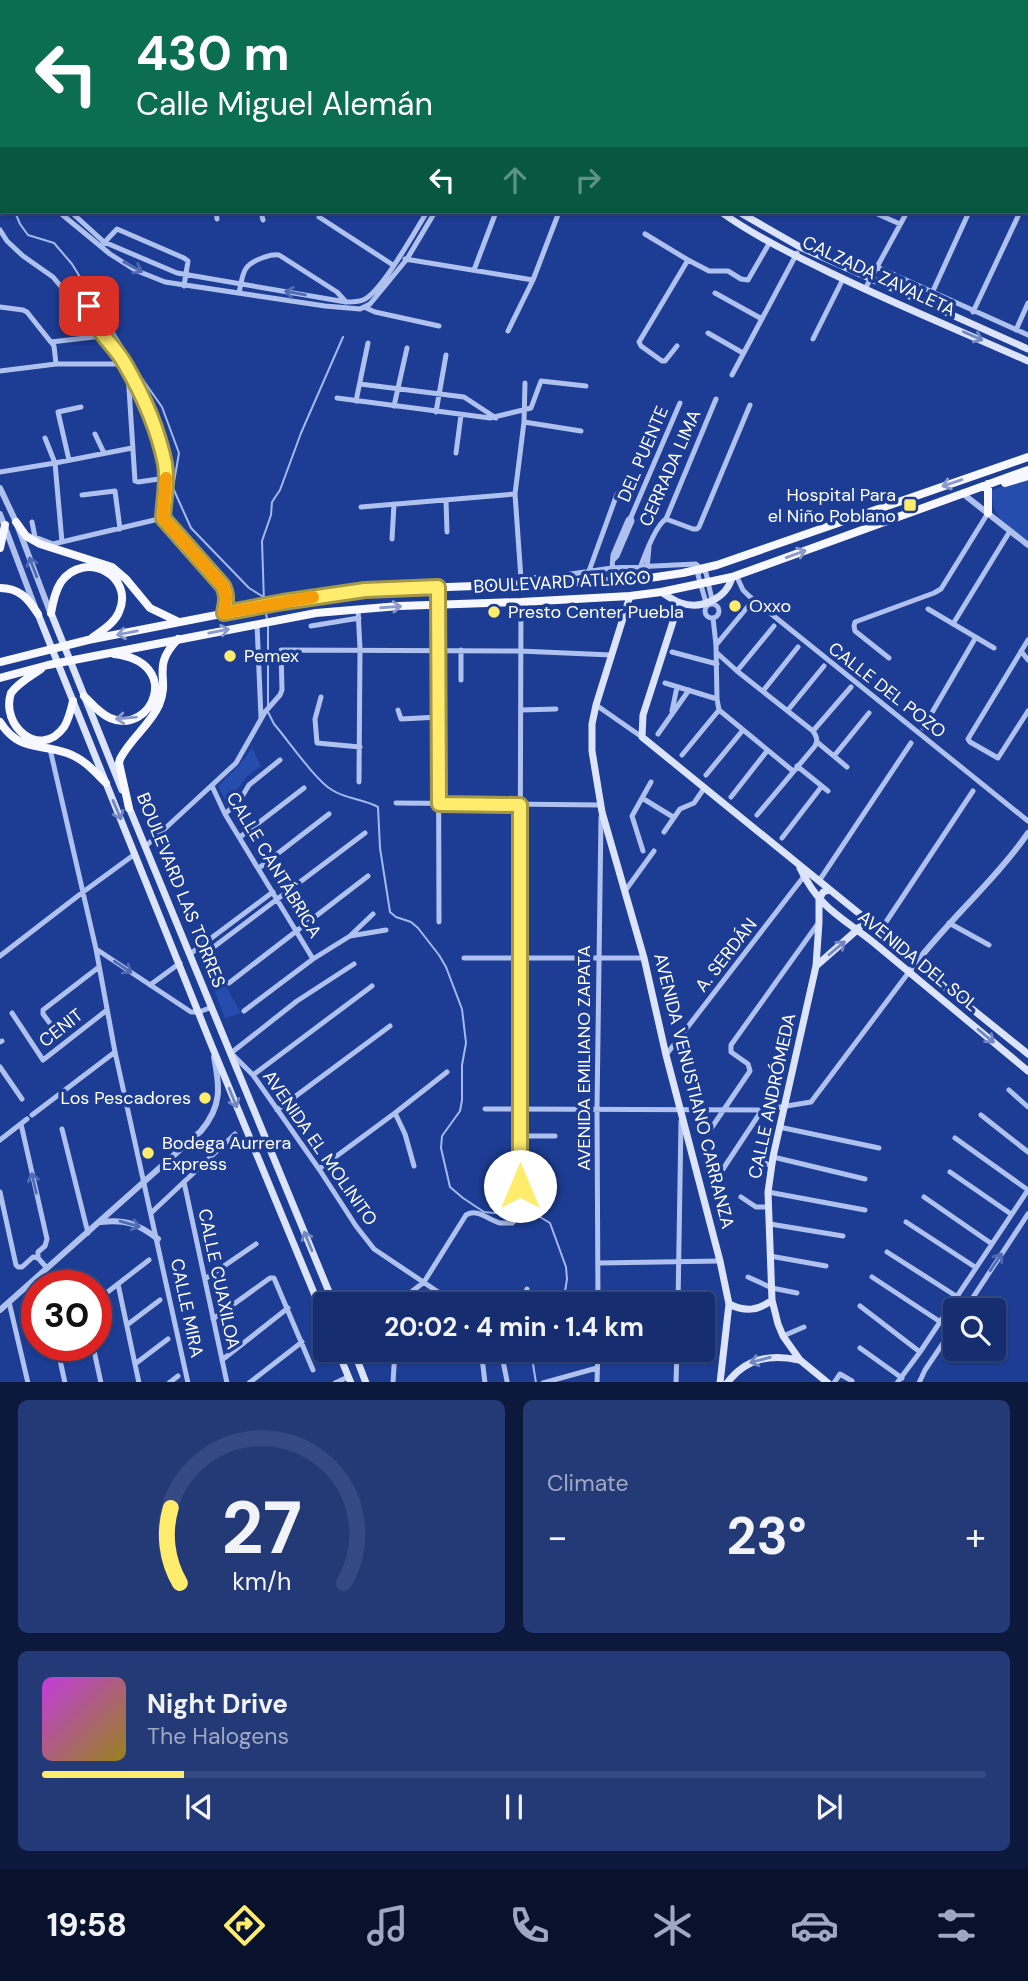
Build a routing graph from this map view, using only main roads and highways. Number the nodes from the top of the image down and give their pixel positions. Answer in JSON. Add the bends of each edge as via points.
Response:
{"nodes":[{"id":1,"x":724,"y":214,"type":"edge"},
{"id":2,"x":742,"y":214,"type":"edge"},
{"id":3,"x":1028,"y":349,"type":"edge"},
{"id":4,"x":1028,"y":361,"type":"edge"},
{"id":5,"x":1028,"y":454,"type":"edge"},
{"id":6,"x":1028,"y":470,"type":"edge"},
{"id":7,"x":981,"y":473,"type":"junction"},
{"id":8,"x":1028,"y":475,"type":"edge"},
{"id":9,"x":988,"y":484,"type":"junction"},
{"id":10,"x":988,"y":513,"type":"road end"},
{"id":11,"x":16,"y":522,"type":"road end"},
{"id":12,"x":5,"y":525,"type":"road end"},
{"id":13,"x":0,"y":548,"type":"edge"},
{"id":14,"x":734,"y":576,"type":"junction"},
{"id":15,"x":0,"y":588,"type":"edge"},
{"id":16,"x":661,"y":592,"type":"junction"},
{"id":17,"x":630,"y":596,"type":"junction"},
{"id":18,"x":679,"y":603,"type":"junction"},
{"id":19,"x":51,"y":612,"type":"joint"},
{"id":20,"x":38,"y":614,"type":"joint"},
{"id":21,"x":179,"y":622,"type":"junction"},
{"id":22,"x":178,"y":639,"type":"junction"},
{"id":23,"x":89,"y":640,"type":"junction"},
{"id":24,"x":104,"y":654,"type":"junction"},
{"id":25,"x":0,"y":655,"type":"edge"},
{"id":26,"x":14,"y":657,"type":"junction"},
{"id":27,"x":0,"y":662,"type":"edge"},
{"id":28,"x":48,"y":665,"type":"junction"},
{"id":29,"x":0,"y":678,"type":"edge"},
{"id":30,"x":84,"y":696,"type":"junction"},
{"id":31,"x":73,"y":701,"type":"junction"},
{"id":32,"x":0,"y":722,"type":"edge"},
{"id":33,"x":106,"y":783,"type":"junction"},
{"id":34,"x":130,"y":808,"type":"junction"},
{"id":35,"x":806,"y":874,"type":"junction"},
{"id":36,"x":830,"y":890,"type":"junction"},
{"id":37,"x":819,"y":900,"type":"junction"},
{"id":38,"x":862,"y":915,"type":"junction"},
{"id":39,"x":857,"y":930,"type":"junction"},
{"id":40,"x":816,"y":966,"type":"junction"},
{"id":41,"x":1028,"y":1054,"type":"edge"},
{"id":42,"x":1028,"y":1071,"type":"edge"},
{"id":43,"x":314,"y":1292,"type":"edge"},
{"id":44,"x":329,"y":1292,"type":"edge"},
{"id":45,"x":772,"y":1300,"type":"junction"},
{"id":46,"x":729,"y":1304,"type":"junction"},
{"id":47,"x":800,"y":1360,"type":"junction"},
{"id":48,"x":342,"y":1362,"type":"edge"},
{"id":49,"x":358,"y":1362,"type":"edge"},
{"id":50,"x":349,"y":1380,"type":"edge"},
{"id":51,"x":366,"y":1382,"type":"edge"},
{"id":52,"x":720,"y":1382,"type":"edge"},
{"id":53,"x":727,"y":1382,"type":"edge"},
{"id":54,"x":828,"y":1382,"type":"edge"}],
"edges":[{"from":1,"to":4,"type":"main road","name":"CALZADA ZAVALETA","one_way":true,"via":[[796,256]]},
{"from":2,"to":3,"type":"main road","name":"CALZADA ZAVALETA","via":[[870,280]]},
{"from":5,"to":7,"type":"main road","name":"BOULEVARD ATLIXCO"},
{"from":5,"to":7,"type":"main road","via":[[993,464]]},
{"from":6,"to":9,"type":"main road","name":"BOULEVARD ATLIXCO"},
{"from":7,"to":21,"type":"main road","name":"BOULEVARD ATLIXCO","one_way":true,"via":[[701,569],[636,580],[534,580],[365,590]]},
{"from":8,"to":9,"type":"main road"},
{"from":9,"to":10,"type":"main road"},
{"from":14,"to":9,"type":"main road","name":"BOULEVARD ATLIXCO","one_way":true},
{"from":11,"to":21,"type":"main road","via":[[26,536],[40,544],[112,567],[150,608]]},
{"from":12,"to":13,"type":"main road"},
{"from":14,"to":16,"type":"main road","name":"BOULEVARD ATLIXCO"},
{"from":14,"to":18,"type":"main road","via":[[710,603]]},
{"from":15,"to":20,"type":"main road","via":[[19,592]]},
{"from":16,"to":17,"type":"main road","name":"BOULEVARD ATLIXCO"},
{"from":16,"to":18,"type":"main road"},
{"from":22,"to":17,"type":"main road","name":"BOULEVARD ATLIXCO","one_way":true,"via":[[316,613]]},
{"from":17,"to":46,"type":"main road","name":"AVENIDA VENUSTIANO CARRANZA","via":[[596,705],[592,751],[601,808],[645,958]]},
{"from":18,"to":35,"type":"main road","name":"AVENIDA DEL SOL","via":[[643,715],[642,737]]},
{"from":19,"to":23,"type":"main road","via":[[57,589],[69,573],[89,566],[109,573],[117,581],[122,602],[114,621]]},
{"from":19,"to":30,"type":"main road","name":"BOULEVARD LAS TORRES"},
{"from":20,"to":31,"type":"main road","name":"BOULEVARD LAS TORRES"},
{"from":21,"to":23,"type":"main road","name":"BOULEVARD ATLIXCO","one_way":true},
{"from":22,"to":24,"type":"main road","name":"BOULEVARD ATLIXCO"},
{"from":22,"to":34,"type":"main road","via":[[163,659],[159,705],[120,758]]},
{"from":23,"to":26,"type":"main road","name":"BOULEVARD ATLIXCO"},
{"from":24,"to":28,"type":"main road","name":"BOULEVARD ATLIXCO"},
{"from":24,"to":30,"type":"main road","one_way":true,"via":[[142,662],[154,680],[153,701],[139,716],[121,721],[102,714]]},
{"from":25,"to":26,"type":"main road"},
{"from":26,"to":27,"type":"main road","name":"BOULEVARD ATLIXCO"},
{"from":28,"to":29,"type":"main road","name":"BOULEVARD ATLIXCO"},
{"from":28,"to":31,"type":"main road","via":[[11,693],[6,707],[10,727],[24,738],[48,739],[62,730]]},
{"from":30,"to":34,"type":"main road","name":"BOULEVARD LAS TORRES"},
{"from":31,"to":33,"type":"main road","name":"BOULEVARD LAS TORRES"},
{"from":32,"to":33,"type":"main road","via":[[20,743],[68,754],[87,764]]},
{"from":33,"to":43,"type":"main road","name":"BOULEVARD LAS TORRES","one_way":true},
{"from":44,"to":34,"type":"main road","name":"BOULEVARD LAS TORRES","one_way":true},
{"from":35,"to":36,"type":"main road","name":"AVENIDA DEL SOL"},
{"from":35,"to":37,"type":"main road","name":"AVENIDA DEL SOL"},
{"from":36,"to":37,"type":"main road"},
{"from":36,"to":38,"type":"main road","name":"AVENIDA DEL SOL"},
{"from":37,"to":39,"type":"main road","name":"AVENIDA DEL SOL"},
{"from":37,"to":40,"type":"main road","name":"CALLE ANDRÓMEDA"},
{"from":38,"to":39,"type":"main road"},
{"from":38,"to":41,"type":"main road","name":"AVENIDA DEL SOL"},
{"from":40,"to":39,"type":"main road","one_way":true},
{"from":39,"to":42,"type":"main road","name":"AVENIDA DEL SOL","one_way":true},
{"from":40,"to":45,"type":"main road","name":"CALLE ANDRÓMEDA","via":[[771,1166]]},
{"from":45,"to":46,"type":"main road","via":[[756,1310]]},
{"from":45,"to":47,"type":"main road","name":"CALLE ANDRÓMEDA","via":[[783,1336]]},
{"from":46,"to":52,"type":"main road","name":"AVENIDA VENUSTIANO CARRANZA"},
{"from":47,"to":53,"type":"main road","one_way":true,"via":[[759,1359],[740,1368]]},
{"from":47,"to":54,"type":"main road","name":"CALLE ANDRÓMEDA"},
{"from":48,"to":50,"type":"main road"},
{"from":49,"to":51,"type":"main road"}]}
